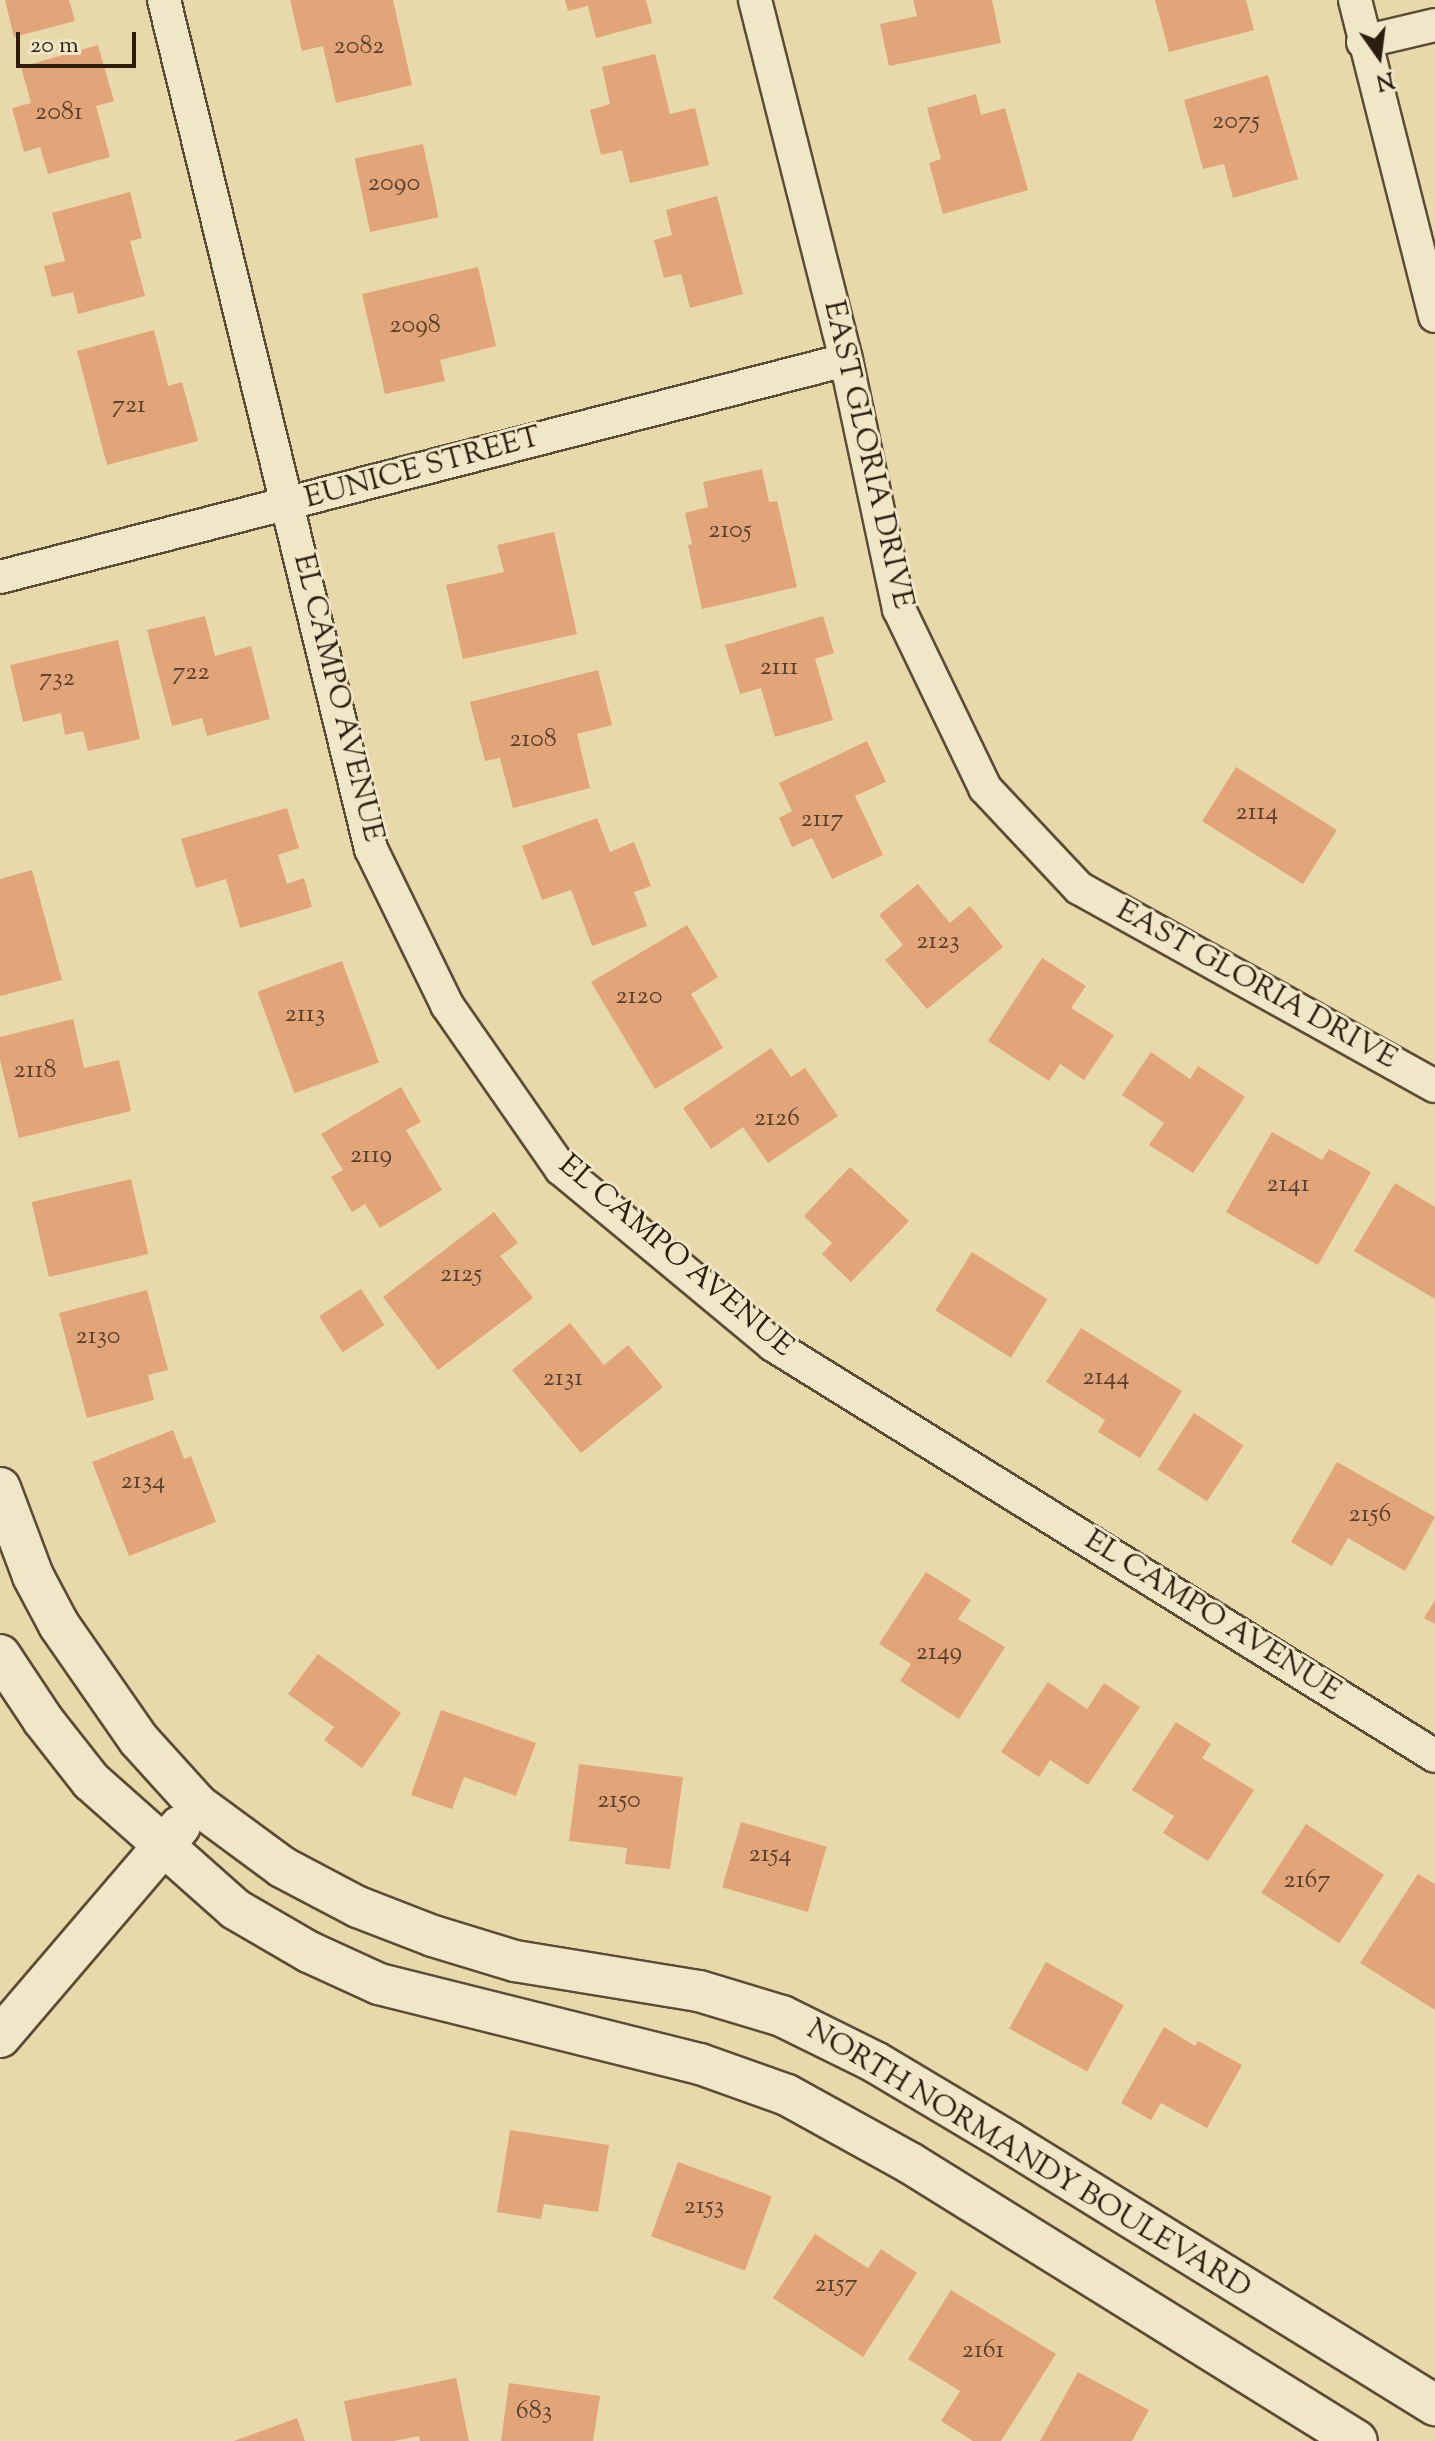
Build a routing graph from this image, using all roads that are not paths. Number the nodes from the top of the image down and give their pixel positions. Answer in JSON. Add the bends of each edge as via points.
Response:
{"nodes":[{"id":1,"x":164,"y":0,"type":"edge"},
{"id":2,"x":755,"y":0,"type":"edge"},
{"id":3,"x":1355,"y":0,"type":"edge"},
{"id":4,"x":1435,"y":25,"type":"edge"},
{"id":5,"x":1363,"y":42,"type":"junction"},
{"id":6,"x":1435,"y":316,"type":"edge"},
{"id":7,"x":846,"y":360,"type":"junction"},
{"id":8,"x":290,"y":504,"type":"junction"},
{"id":9,"x":0,"y":577,"type":"edge"},
{"id":10,"x":1435,"y":1086,"type":"edge"},
{"id":11,"x":0,"y":1488,"type":"edge"},
{"id":12,"x":0,"y":1655,"type":"edge"},
{"id":13,"x":1435,"y":1756,"type":"edge"},
{"id":14,"x":198,"y":1805,"type":"junction"},
{"id":15,"x":163,"y":1845,"type":"junction"},
{"id":16,"x":0,"y":2037,"type":"edge"},
{"id":17,"x":1435,"y":2405,"type":"edge"},
{"id":18,"x":1357,"y":2441,"type":"edge"}],
"edges":[{"from":1,"to":8,"type":"street","name":"EL CAMPO AVENUE"},
{"from":2,"to":7,"type":"street","name":"EAST GLORIA DRIVE"},
{"from":3,"to":5,"type":"street"},
{"from":4,"to":5,"type":"street"},
{"from":5,"to":6,"type":"street"},
{"from":7,"to":8,"type":"street","name":"EUNICE STREET"},
{"from":7,"to":10,"type":"street","name":"EAST GLORIA DRIVE","via":[[899,609],[985,788],[1079,888]]},
{"from":8,"to":9,"type":"street","name":"EUNICE STREET"},
{"from":8,"to":13,"type":"street","name":"EL CAMPO AVENUE","via":[[371,849],[447,1005],[561,1169],[773,1345]]},
{"from":11,"to":14,"type":"street","name":"NORTH NORMANDY BOULEVARD","via":[[33,1576],[59,1625],[139,1740]]},
{"from":12,"to":15,"type":"street","via":[[91,1781]]},
{"from":14,"to":15,"type":"street"},
{"from":14,"to":17,"type":"street","name":"NORTH NORMANDY BOULEVARD","via":[[282,1867],[358,1907],[433,1936],[515,1961],[699,1991],[796,2022],[982,2126]]},
{"from":15,"to":16,"type":"street"},
{"from":15,"to":18,"type":"street","via":[[235,1909],[379,1984],[700,2064],[787,2095],[910,2163]]}]}
